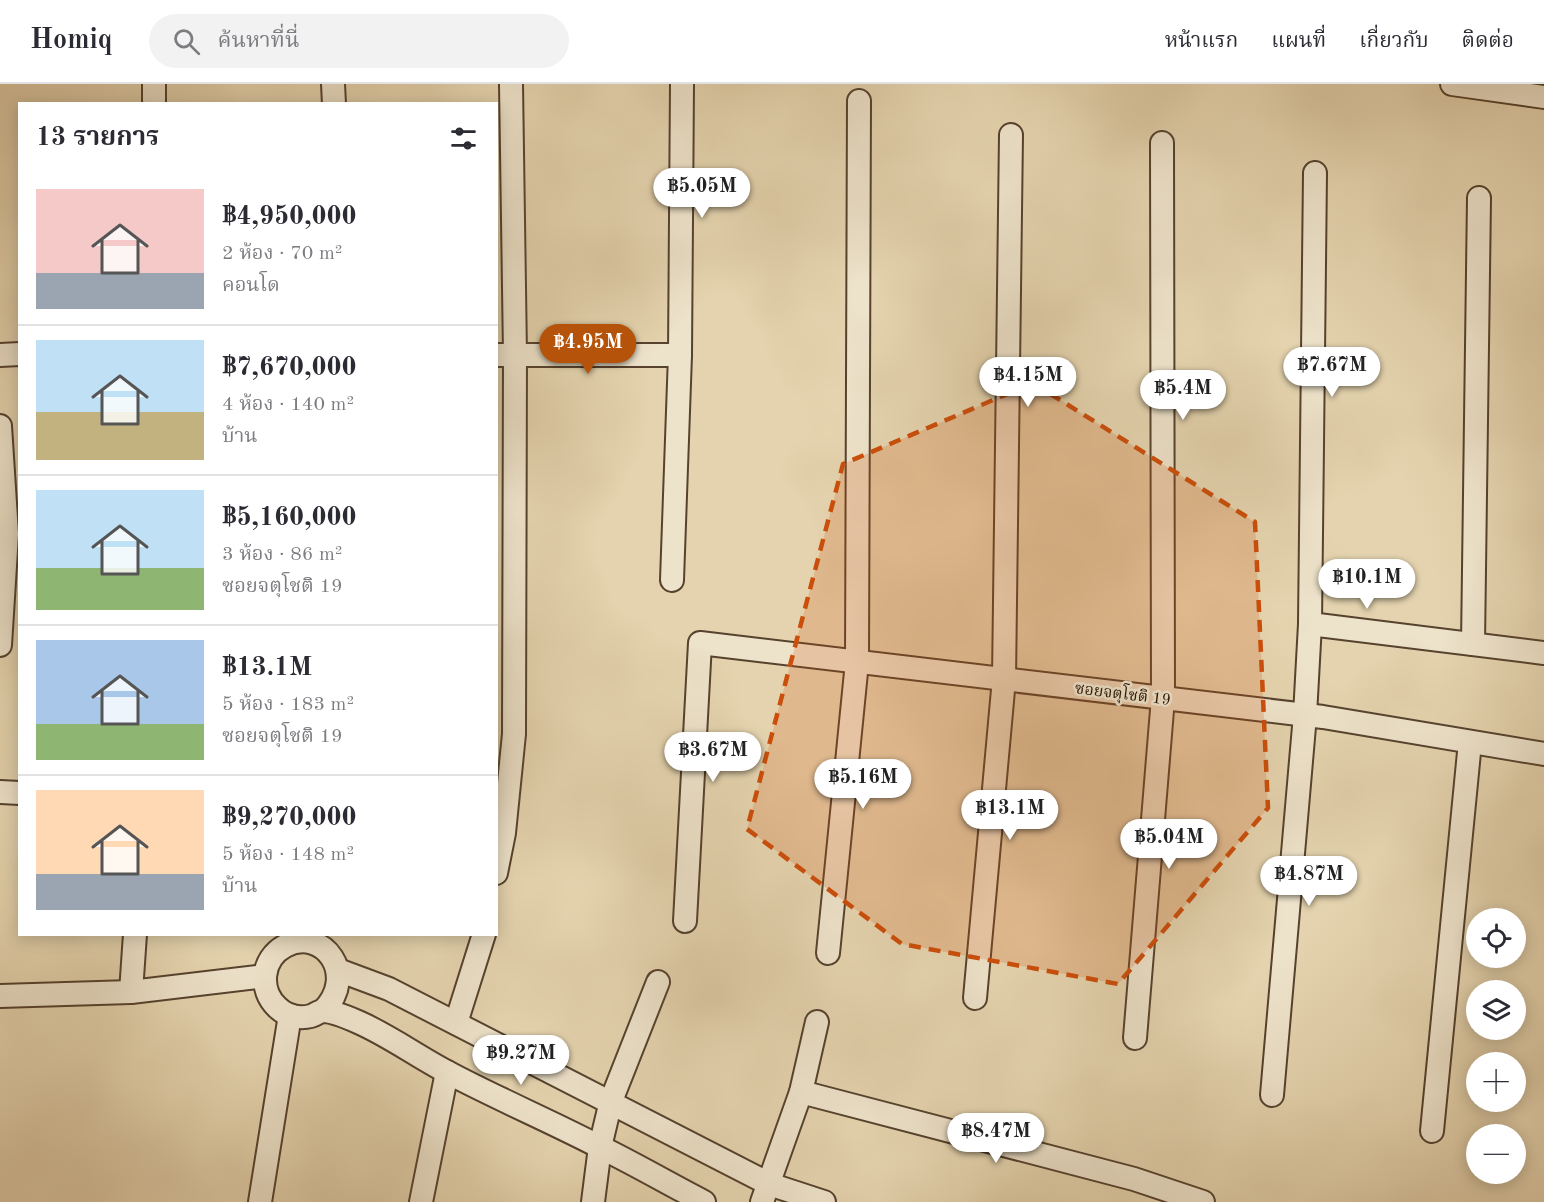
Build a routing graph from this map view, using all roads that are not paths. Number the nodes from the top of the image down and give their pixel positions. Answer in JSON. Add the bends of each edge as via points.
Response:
{"nodes":[{"id":1,"x":154,"y":84,"type":"edge"},
{"id":2,"x":333,"y":84,"type":"edge"},
{"id":3,"x":511,"y":84,"type":"edge"},
{"id":4,"x":682,"y":84,"type":"edge"},
{"id":5,"x":1452,"y":84,"type":"edge"},
{"id":6,"x":1544,"y":97,"type":"edge"},
{"id":7,"x":859,"y":100,"type":"dead end"},
{"id":8,"x":154,"y":102,"type":"edge"},
{"id":9,"x":334,"y":102,"type":"edge"},
{"id":10,"x":1011,"y":135,"type":"dead end"},
{"id":11,"x":1162,"y":143,"type":"dead end"},
{"id":12,"x":1315,"y":173,"type":"dead end"},
{"id":13,"x":1479,"y":198,"type":"dead end"},
{"id":14,"x":18,"y":354,"type":"edge"},
{"id":15,"x":680,"y":354,"type":"junction"},
{"id":16,"x":0,"y":355,"type":"edge"},
{"id":17,"x":506,"y":355,"type":"edge"},
{"id":18,"x":0,"y":426,"type":"edge"},
{"id":19,"x":672,"y":580,"type":"dead end"},
{"id":20,"x":1310,"y":624,"type":"junction"},
{"id":21,"x":1473,"y":644,"type":"junction"},
{"id":22,"x":0,"y":645,"type":"edge"},
{"id":23,"x":1544,"y":652,"type":"edge"},
{"id":24,"x":857,"y":662,"type":"junction"},
{"id":25,"x":1005,"y":679,"type":"junction"},
{"id":26,"x":1163,"y":698,"type":"junction"},
{"id":27,"x":1305,"y":715,"type":"junction"},
{"id":28,"x":1470,"y":742,"type":"junction"},
{"id":29,"x":1544,"y":754,"type":"edge"},
{"id":30,"x":0,"y":792,"type":"edge"},
{"id":31,"x":18,"y":793,"type":"edge"},
{"id":32,"x":498,"y":863,"type":"edge"},
{"id":33,"x":685,"y":921,"type":"dead end"},
{"id":34,"x":135,"y":936,"type":"edge"},
{"id":35,"x":483,"y":936,"type":"edge"},
{"id":36,"x":310,"y":939,"type":"edge"},
{"id":37,"x":828,"y":953,"type":"dead end"},
{"id":38,"x":338,"y":970,"type":"junction"},
{"id":39,"x":265,"y":976,"type":"junction"},
{"id":40,"x":658,"y":982,"type":"dead end"},
{"id":41,"x":131,"y":992,"type":"junction"},
{"id":42,"x":0,"y":996,"type":"edge"},
{"id":43,"x":975,"y":998,"type":"dead end"},
{"id":44,"x":322,"y":1011,"type":"junction"},
{"id":45,"x":290,"y":1015,"type":"junction"},
{"id":46,"x":816,"y":1022,"type":"dead end"},
{"id":47,"x":456,"y":1023,"type":"junction"},
{"id":48,"x":1135,"y":1038,"type":"dead end"},
{"id":49,"x":447,"y":1072,"type":"junction"},
{"id":50,"x":801,"y":1092,"type":"junction"},
{"id":51,"x":1272,"y":1095,"type":"dead end"},
{"id":52,"x":611,"y":1101,"type":"junction"},
{"id":53,"x":1432,"y":1131,"type":"dead end"},
{"id":54,"x":600,"y":1147,"type":"junction"},
{"id":55,"x":765,"y":1193,"type":"edge"},
{"id":56,"x":260,"y":1202,"type":"edge"},
{"id":57,"x":421,"y":1202,"type":"edge"},
{"id":58,"x":593,"y":1202,"type":"edge"},
{"id":59,"x":704,"y":1202,"type":"edge"},
{"id":60,"x":824,"y":1202,"type":"edge"},
{"id":61,"x":1203,"y":1202,"type":"edge"}],
"edges":[{"from":1,"to":8,"type":"street"},
{"from":2,"to":9,"type":"street"},
{"from":3,"to":17,"type":"street"},
{"from":4,"to":15,"type":"street"},
{"from":5,"to":6,"type":"street"},
{"from":7,"to":24,"type":"street"},
{"from":10,"to":25,"type":"street"},
{"from":11,"to":26,"type":"street"},
{"from":12,"to":20,"type":"street"},
{"from":13,"to":21,"type":"street"},
{"from":14,"to":16,"type":"street"},
{"from":15,"to":17,"type":"street"},
{"from":15,"to":19,"type":"street"},
{"from":17,"to":32,"type":"street","via":[[514,734]]},
{"from":18,"to":22,"type":"street","via":[[7,534]]},
{"from":20,"to":21,"type":"street"},
{"from":20,"to":27,"type":"street"},
{"from":21,"to":23,"type":"street"},
{"from":24,"to":25,"type":"street","name":"ซอยจตุโชติ 19"},
{"from":24,"to":33,"type":"street","name":"ซอยจตุโชติ 19","via":[[700,643]]},
{"from":24,"to":37,"type":"street"},
{"from":25,"to":26,"type":"street","name":"ซอยจตุโชติ 19"},
{"from":25,"to":43,"type":"street"},
{"from":26,"to":27,"type":"street","name":"ซอยจตุโชติ 19"},
{"from":26,"to":48,"type":"street"},
{"from":27,"to":28,"type":"street","name":"ซอยจตุโชติ 19"},
{"from":27,"to":51,"type":"street"},
{"from":28,"to":29,"type":"street","name":"ซอยจตุโชติ 19"},
{"from":28,"to":53,"type":"street"},
{"from":30,"to":31,"type":"street"},
{"from":34,"to":41,"type":"street"},
{"from":35,"to":47,"type":"street"},
{"from":36,"to":38,"type":"street","via":[[327,952]]},
{"from":36,"to":39,"type":"street","via":[[275,953]]},
{"from":38,"to":44,"type":"street","via":[[334,1000]]},
{"from":38,"to":47,"type":"street","via":[[389,989]]},
{"from":39,"to":41,"type":"street"},
{"from":39,"to":45,"type":"street","via":[[270,1000]]},
{"from":40,"to":52,"type":"street"},
{"from":41,"to":42,"type":"street"},
{"from":44,"to":45,"type":"street","via":[[301,1018]]},
{"from":44,"to":49,"type":"street","via":[[358,1022]]},
{"from":45,"to":56,"type":"street"},
{"from":46,"to":50,"type":"street"},
{"from":47,"to":52,"type":"street"},
{"from":49,"to":54,"type":"street"},
{"from":49,"to":57,"type":"street"},
{"from":50,"to":55,"type":"street"},
{"from":50,"to":61,"type":"street","via":[[1134,1179]]},
{"from":52,"to":54,"type":"street"},
{"from":52,"to":55,"type":"street"},
{"from":54,"to":58,"type":"street"},
{"from":54,"to":59,"type":"street"},
{"from":55,"to":60,"type":"street"}]}
